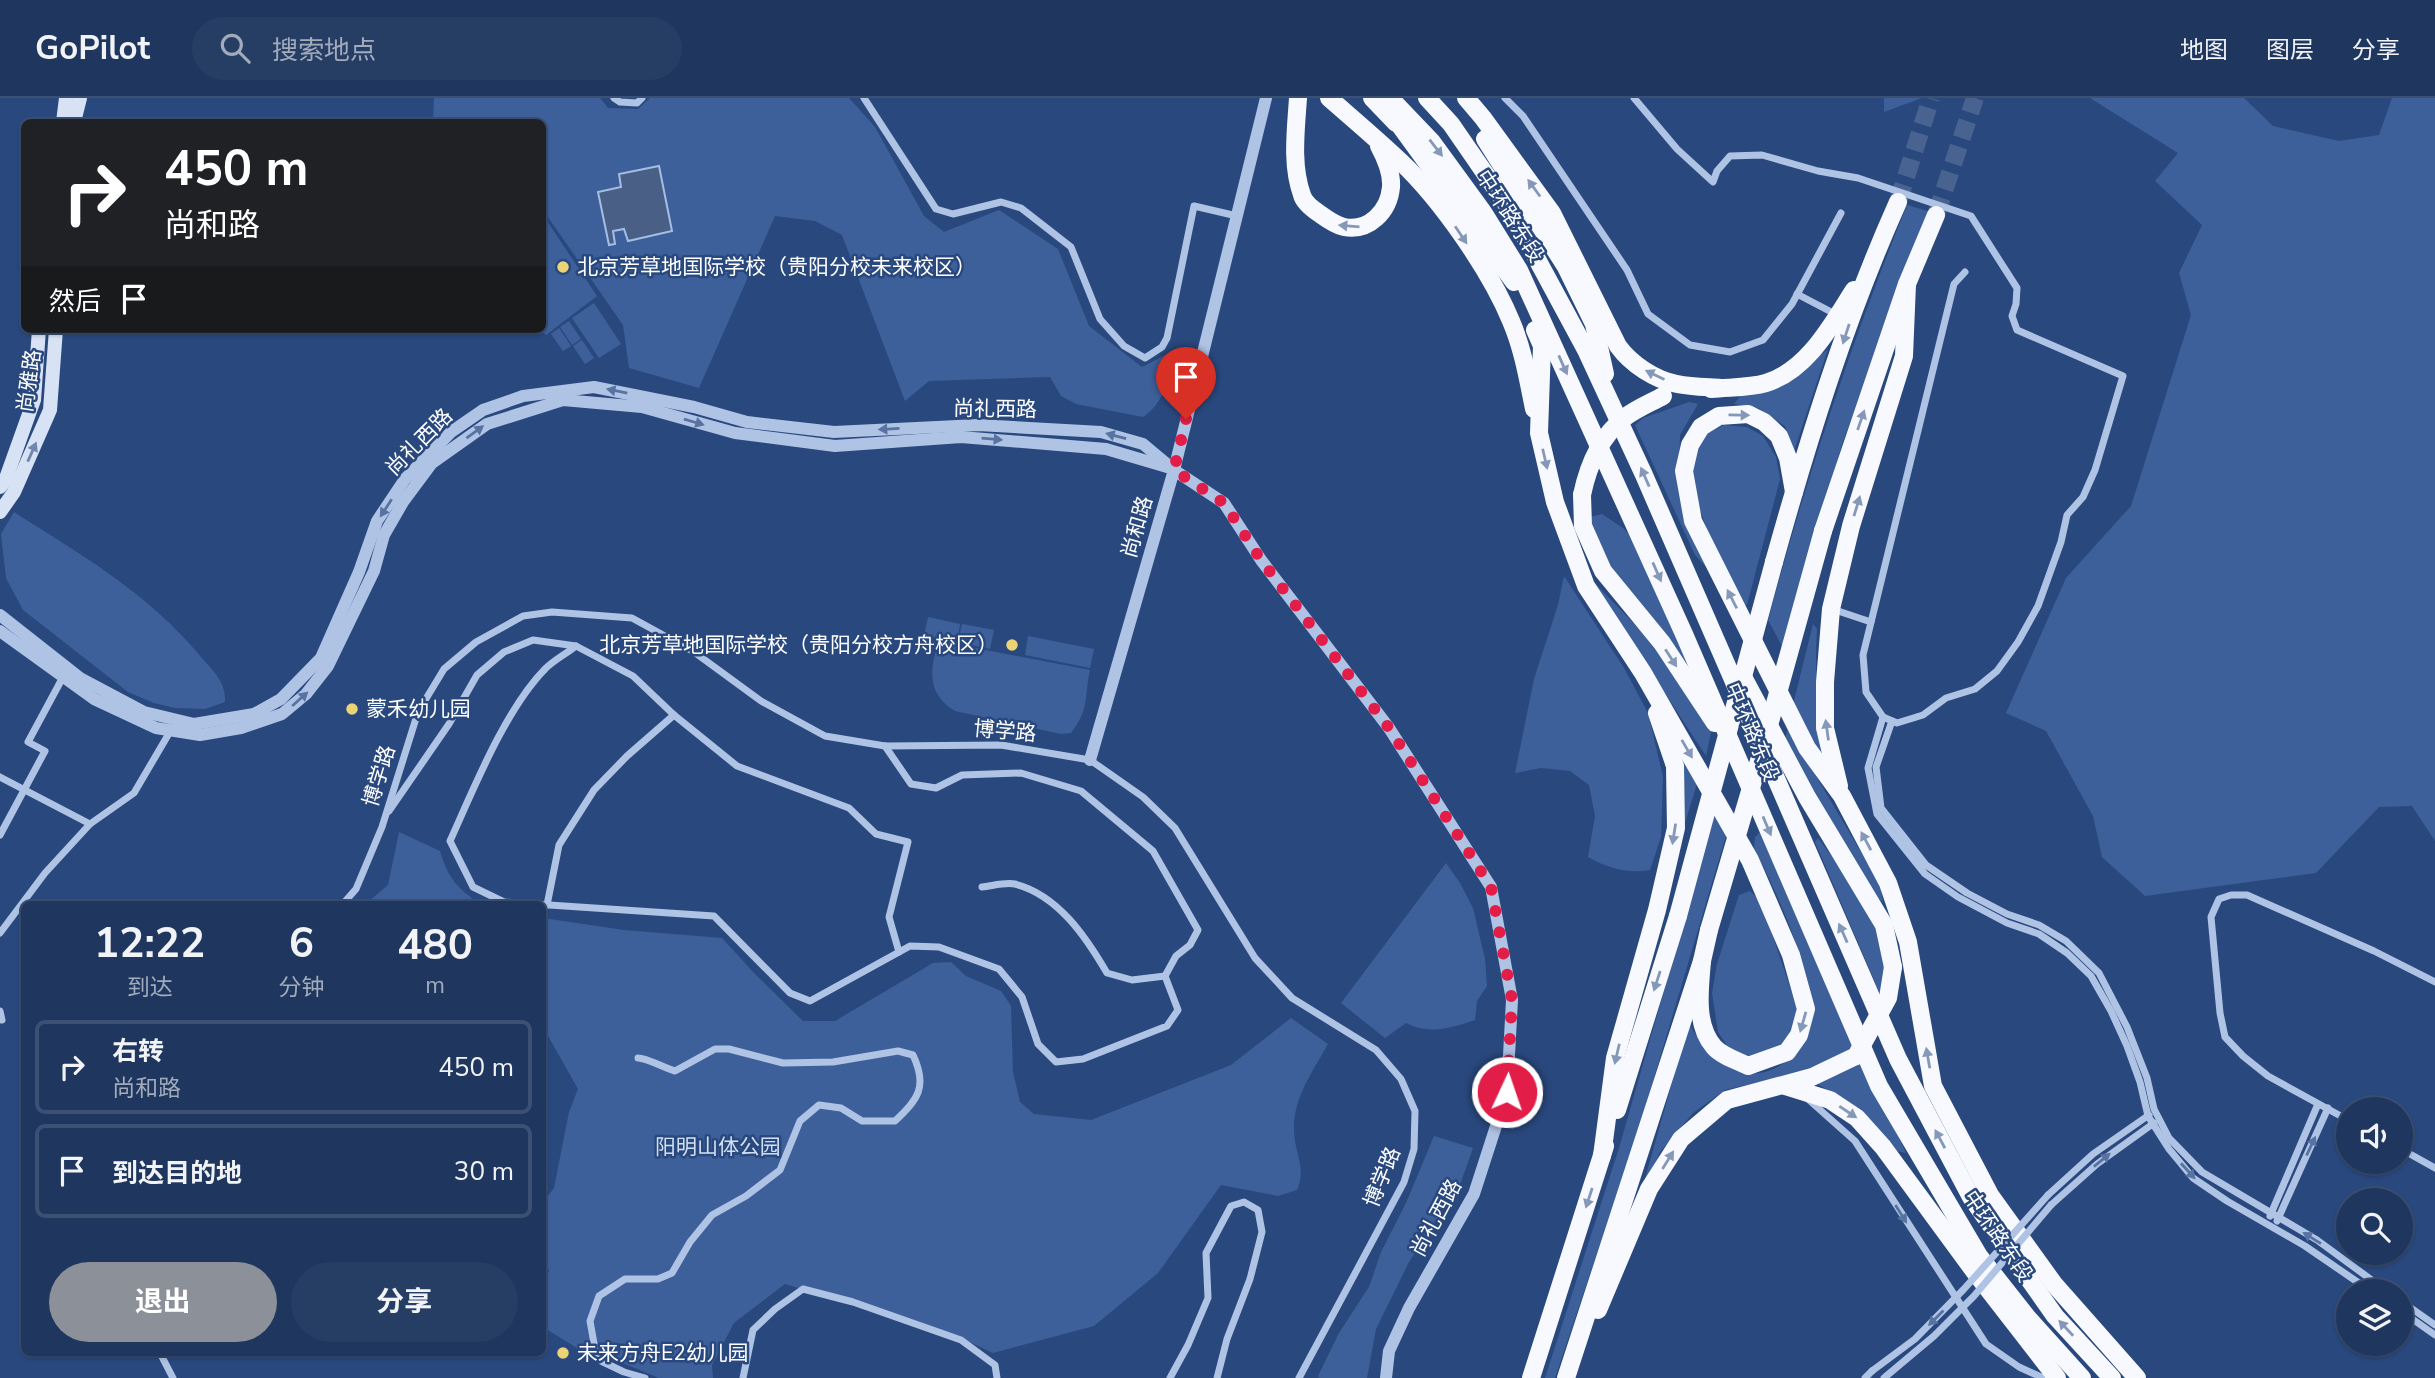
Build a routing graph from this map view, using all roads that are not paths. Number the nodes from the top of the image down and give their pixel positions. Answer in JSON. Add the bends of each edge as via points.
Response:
{"nodes":[{"id":1,"x":66,"y":98,"type":"edge"},
{"id":2,"x":80,"y":98,"type":"edge"},
{"id":3,"x":614,"y":98,"type":"edge"},
{"id":4,"x":642,"y":98,"type":"edge"},
{"id":5,"x":864,"y":98,"type":"edge"},
{"id":6,"x":1266,"y":98,"type":"edge"},
{"id":7,"x":1298,"y":98,"type":"edge"},
{"id":8,"x":1329,"y":98,"type":"edge"},
{"id":9,"x":1372,"y":98,"type":"edge"},
{"id":10,"x":1380,"y":98,"type":"edge"},
{"id":11,"x":1390,"y":98,"type":"edge"},
{"id":12,"x":1427,"y":98,"type":"edge"},
{"id":13,"x":1452,"y":98,"type":"edge"},
{"id":14,"x":1466,"y":98,"type":"edge"},
{"id":15,"x":1505,"y":98,"type":"edge"},
{"id":16,"x":1634,"y":98,"type":"edge"},
{"id":17,"x":63,"y":119,"type":"edge"},
{"id":18,"x":75,"y":119,"type":"edge"},
{"id":19,"x":1408,"y":135,"type":"junction"},
{"id":20,"x":1375,"y":139,"type":"junction"},
{"id":21,"x":1898,"y":202,"type":"tunnel mouth"},
{"id":22,"x":1841,"y":213,"type":"dead end"},
{"id":23,"x":1936,"y":215,"type":"tunnel mouth"},
{"id":24,"x":1237,"y":216,"type":"junction"},
{"id":25,"x":1868,"y":270,"type":"junction"},
{"id":26,"x":1965,"y":272,"type":"dead end"},
{"id":27,"x":1907,"y":284,"type":"junction"},
{"id":28,"x":1797,"y":294,"type":"junction"},
{"id":29,"x":1838,"y":315,"type":"junction"},
{"id":30,"x":40,"y":333,"type":"edge"},
{"id":31,"x":56,"y":333,"type":"edge"},
{"id":32,"x":1721,"y":388,"type":"junction"},
{"id":33,"x":1612,"y":406,"type":"junction"},
{"id":34,"x":1539,"y":433,"type":"junction"},
{"id":35,"x":1174,"y":470,"type":"junction"},
{"id":36,"x":0,"y":487,"type":"edge"},
{"id":37,"x":1794,"y":492,"type":"junction"},
{"id":38,"x":0,"y":512,"type":"edge"},
{"id":39,"x":1679,"y":558,"type":"junction"},
{"id":40,"x":1831,"y":609,"type":"junction"},
{"id":41,"x":0,"y":615,"type":"edge"},
{"id":42,"x":1871,"y":622,"type":"junction"},
{"id":43,"x":0,"y":631,"type":"edge"},
{"id":44,"x":576,"y":646,"type":"junction"},
{"id":45,"x":1643,"y":673,"type":"junction"},
{"id":46,"x":63,"y":677,"type":"junction"},
{"id":47,"x":674,"y":715,"type":"junction"},
{"id":48,"x":1883,"y":718,"type":"junction"},
{"id":49,"x":1892,"y":721,"type":"junction"},
{"id":50,"x":171,"y":730,"type":"junction"},
{"id":51,"x":885,"y":746,"type":"junction"},
{"id":52,"x":1737,"y":755,"type":"junction"},
{"id":53,"x":1090,"y":761,"type":"junction"},
{"id":54,"x":0,"y":777,"type":"edge"},
{"id":55,"x":24,"y":790,"type":"junction"},
{"id":56,"x":1842,"y":796,"type":"junction"},
{"id":57,"x":385,"y":817,"type":"junction"},
{"id":58,"x":90,"y":824,"type":"junction"},
{"id":59,"x":0,"y":835,"type":"edge"},
{"id":60,"x":982,"y":887,"type":"dead end"},
{"id":61,"x":24,"y":901,"type":"edge"},
{"id":62,"x":346,"y":901,"type":"edge"},
{"id":63,"x":502,"y":901,"type":"edge"},
{"id":64,"x":21,"y":905,"type":"edge"},
{"id":65,"x":547,"y":905,"type":"joint"},
{"id":66,"x":0,"y":933,"type":"edge"},
{"id":67,"x":899,"y":952,"type":"junction"},
{"id":68,"x":1702,"y":961,"type":"junction"},
{"id":69,"x":1165,"y":976,"type":"junction"},
{"id":70,"x":2435,"y":982,"type":"edge"},
{"id":71,"x":0,"y":1011,"type":"edge"},
{"id":72,"x":2,"y":1020,"type":"dead end"},
{"id":73,"x":638,"y":1058,"type":"dead end"},
{"id":74,"x":1790,"y":1087,"type":"junction"},
{"id":75,"x":2319,"y":1104,"type":"junction"},
{"id":76,"x":2154,"y":1108,"type":"junction"},
{"id":77,"x":2328,"y":1108,"type":"junction"},
{"id":78,"x":2336,"y":1113,"type":"edge"},
{"id":79,"x":2148,"y":1116,"type":"junction"},
{"id":80,"x":2156,"y":1122,"type":"junction"},
{"id":81,"x":1602,"y":1156,"type":"junction"},
{"id":82,"x":2413,"y":1156,"type":"edge"},
{"id":83,"x":2435,"y":1168,"type":"edge"},
{"id":84,"x":2275,"y":1215,"type":"junction"},
{"id":85,"x":2271,"y":1226,"type":"junction"},
{"id":86,"x":2353,"y":1279,"type":"edge"},
{"id":87,"x":2370,"y":1279,"type":"edge"},
{"id":88,"x":2413,"y":1309,"type":"edge"},
{"id":89,"x":2413,"y":1319,"type":"edge"},
{"id":90,"x":2435,"y":1325,"type":"edge"},
{"id":91,"x":2435,"y":1335,"type":"edge"},
{"id":92,"x":162,"y":1356,"type":"edge"},
{"id":93,"x":173,"y":1378,"type":"edge"},
{"id":94,"x":645,"y":1378,"type":"edge"},
{"id":95,"x":743,"y":1378,"type":"edge"},
{"id":96,"x":998,"y":1378,"type":"edge"},
{"id":97,"x":1171,"y":1378,"type":"edge"},
{"id":98,"x":1217,"y":1378,"type":"edge"},
{"id":99,"x":1299,"y":1378,"type":"edge"},
{"id":100,"x":1386,"y":1378,"type":"edge"},
{"id":101,"x":1531,"y":1378,"type":"edge"},
{"id":102,"x":1568,"y":1378,"type":"edge"},
{"id":103,"x":1865,"y":1378,"type":"edge"},
{"id":104,"x":1884,"y":1378,"type":"edge"},
{"id":105,"x":2043,"y":1378,"type":"edge"},
{"id":106,"x":2057,"y":1378,"type":"edge"},
{"id":107,"x":2082,"y":1378,"type":"edge"},
{"id":108,"x":2112,"y":1378,"type":"edge"},
{"id":109,"x":2137,"y":1378,"type":"edge"}],
"edges":[{"from":1,"to":17,"type":"main road"},
{"from":2,"to":18,"type":"main road"},
{"from":3,"to":4,"type":"street","via":[[637,103]]},
{"from":5,"to":24,"type":"street","via":[[936,209],[953,214],[1000,202],[1021,208],[1071,247],[1100,320],[1124,346],[1145,358],[1167,338],[1194,206]]},
{"from":6,"to":24,"type":"street","name":"尚和路"},
{"from":20,"to":7,"type":"highway","one_way":true,"via":[[1387,161],[1391,185],[1377,220],[1359,227],[1330,221],[1302,198],[1297,173]]},
{"from":8,"to":20,"type":"highway"},
{"from":9,"to":19,"type":"highway"},
{"from":10,"to":19,"type":"highway"},
{"from":11,"to":52,"type":"highway","name":"中环路东段","one_way":true,"via":[[1432,142],[1519,270]]},
{"from":12,"to":33,"type":"highway","name":"中环路东段","via":[[1451,124],[1511,211]]},
{"from":13,"to":33,"type":"highway","via":[[1486,140],[1566,267],[1594,324]]},
{"from":32,"to":14,"type":"highway","one_way":true,"via":[[1675,384],[1627,358],[1552,213]]},
{"from":15,"to":28,"type":"street","via":[[1523,116],[1627,270],[1648,314],[1690,345],[1730,352],[1763,340]]},
{"from":16,"to":49,"type":"street","via":[[1677,149],[1713,182],[1730,156],[1762,155],[1858,178],[1971,216],[2017,288],[2012,316],[2017,330],[2123,376],[2095,470],[2083,497],[2067,515],[2038,606],[2018,642],[1997,671],[1975,689],[1945,698],[1923,715]]},
{"from":19,"to":34,"type":"highway","via":[[1513,280],[1542,346]]},
{"from":20,"to":34,"type":"highway","one_way":true,"via":[[1403,164],[1452,222],[1487,275],[1511,320],[1526,364]]},
{"from":21,"to":25,"type":"highway"},
{"from":22,"to":28,"type":"street"},
{"from":23,"to":27,"type":"highway"},
{"from":24,"to":35,"type":"street","name":"尚和路"},
{"from":25,"to":29,"type":"highway"},
{"from":25,"to":37,"type":"highway","one_way":true},
{"from":26,"to":42,"type":"street","via":[[1954,284]]},
{"from":40,"to":27,"type":"highway","one_way":true,"via":[[1851,526],[1904,356]]},
{"from":68,"to":27,"type":"highway","one_way":true,"bridge":true,"via":[[1823,531]]},
{"from":28,"to":29,"type":"street"},
{"from":29,"to":32,"type":"highway","via":[[1819,344],[1790,370],[1766,383]]},
{"from":30,"to":36,"type":"main road","name":"尚雅路","via":[[34,400]]},
{"from":38,"to":31,"type":"main road","name":"尚雅路","one_way":true,"via":[[14,492],[50,410]]},
{"from":32,"to":52,"type":"highway","one_way":true,"bridge":true,"via":[[1663,396],[1623,418],[1593,456],[1582,495],[1583,526],[1603,571],[1662,643]]},
{"from":39,"to":33,"type":"highway","name":"中环路东段","one_way":true},
{"from":34,"to":45,"type":"highway","one_way":true,"via":[[1555,502],[1586,586]]},
{"from":35,"to":41,"type":"street","name":"尚礼西路","one_way":true,"via":[[1143,444],[1101,432],[978,425],[834,432],[747,422],[594,387],[523,396],[483,410],[451,432],[405,479],[377,521],[321,658],[281,699],[254,714],[194,724],[144,712],[80,678]]},
{"from":50,"to":35,"type":"street","name":"尚礼西路","one_way":true,"via":[[200,735],[241,728],[282,714],[306,694],[328,666],[374,571],[384,535],[432,463],[486,424],[563,400],[642,407],[735,433],[835,446],[961,437],[1106,449]]},
{"from":35,"to":53,"type":"street","name":"尚和路"},
{"from":35,"to":100,"type":"street","name":"尚礼西路","via":[[1224,503],[1261,560],[1389,728],[1491,887],[1512,1000],[1507,1092],[1474,1194],[1409,1308],[1389,1351]]},
{"from":56,"to":37,"type":"highway","one_way":true,"via":[[1807,748],[1693,521],[1684,471],[1700,427],[1719,416],[1748,414],[1764,422],[1779,436]]},
{"from":37,"to":81,"type":"highway","one_way":true,"bridge":true,"via":[[1678,916]]},
{"from":39,"to":74,"type":"highway","bridge":true,"via":[[1807,797],[1884,925],[1893,967],[1888,998],[1856,1056]]},
{"from":108,"to":39,"type":"highway","name":"中环路东段","one_way":true,"via":[[2055,1316],[1971,1197],[1898,1059]]},
{"from":40,"to":42,"type":"street"},
{"from":56,"to":40,"type":"highway","one_way":true,"via":[[1825,728]]},
{"from":42,"to":48,"type":"street","via":[[1863,655],[1866,692]]},
{"from":43,"to":46,"type":"street","name":"尚礼西路"},
{"from":44,"to":47,"type":"street","via":[[633,676]]},
{"from":44,"to":57,"type":"street","via":[[533,640],[504,652],[477,675]]},
{"from":44,"to":63,"type":"street","via":[[546,668],[519,702],[450,841],[473,887]]},
{"from":45,"to":68,"type":"highway","one_way":true,"via":[[1750,860],[1791,955],[1806,1009],[1799,1035],[1787,1052],[1748,1066],[1714,1047],[1704,1030],[1699,1003]]},
{"from":45,"to":81,"type":"highway","one_way":true,"via":[[1675,766],[1676,828],[1615,1058]]},
{"from":46,"to":50,"type":"street","name":"尚礼西路","via":[[94,699],[156,728]]},
{"from":46,"to":55,"type":"street","via":[[28,742],[45,751]]},
{"from":47,"to":65,"type":"street","via":[[594,790],[559,845]]},
{"from":47,"to":67,"type":"street","via":[[737,766],[849,807],[876,834],[908,842],[889,917]]},
{"from":48,"to":49,"type":"street"},
{"from":48,"to":79,"type":"street","via":[[1868,768],[1877,814],[1925,874],[2007,923],[2039,934],[2091,976],[2127,1046]]},
{"from":49,"to":76,"type":"street","via":[[1876,767],[1881,808],[1926,865],[1967,893],[2066,941],[2099,973],[2127,1027]]},
{"from":50,"to":58,"type":"street","via":[[134,793]]},
{"from":51,"to":53,"type":"street","name":"博学路","via":[[1001,745]]},
{"from":51,"to":57,"type":"street","name":"博学路","via":[[825,736],[761,701],[694,652],[632,618],[552,612],[523,615],[476,642],[444,668],[418,712]]},
{"from":51,"to":69,"type":"street","via":[[911,784],[936,788],[962,775],[1021,772],[1081,791],[1153,852],[1198,930]]},
{"from":52,"to":107,"type":"highway","name":"中环路东段","one_way":true,"via":[[1879,1086],[1979,1256]]},
{"from":53,"to":99,"type":"street","name":"博学路","via":[[1143,797],[1175,828],[1255,958],[1292,998],[1376,1050],[1401,1079],[1415,1111],[1414,1149],[1404,1182]]},
{"from":54,"to":55,"type":"street"},
{"from":55,"to":58,"type":"street"},
{"from":55,"to":59,"type":"street"},
{"from":109,"to":56,"type":"highway","one_way":true,"via":[[2054,1284],[1990,1195],[1933,1086],[1908,942],[1888,883]]},
{"from":57,"to":62,"type":"street","name":"博学路","via":[[356,889]]},
{"from":58,"to":61,"type":"street"},
{"from":60,"to":69,"type":"street","via":[[1013,884],[1047,899],[1086,936],[1107,973],[1132,979]]},
{"from":64,"to":66,"type":"street"},
{"from":65,"to":67,"type":"street","via":[[714,916],[790,993],[810,1001]]},
{"from":67,"to":69,"type":"street","via":[[910,946],[939,947],[999,969],[1021,997],[1038,1044],[1056,1062],[1083,1059],[1167,1026],[1178,1010]]},
{"from":68,"to":102,"type":"highway"},
{"from":70,"to":75,"type":"street","via":[[2247,895],[2219,899],[2211,917],[2225,1037],[2268,1076]]},
{"from":71,"to":72,"type":"street"},
{"from":73,"to":94,"type":"street","via":[[675,1071],[715,1049],[783,1063],[833,1062],[898,1051],[914,1055],[921,1087],[913,1104],[895,1121],[862,1121],[841,1108],[819,1105],[800,1121],[780,1170],[712,1215],[672,1273],[658,1279],[625,1279],[599,1296],[590,1321],[601,1361]]},
{"from":102,"to":74,"type":"highway","one_way":true,"via":[[1649,1189],[1681,1139],[1727,1100],[1770,1087]]},
{"from":74,"to":105,"type":"street","one_way":true,"via":[[1855,1141],[1986,1343]]},
{"from":74,"to":106,"type":"highway","one_way":true,"via":[[1830,1100],[1857,1118]]},
{"from":75,"to":77,"type":"street"},
{"from":75,"to":84,"type":"street"},
{"from":76,"to":79,"type":"street"},
{"from":76,"to":80,"type":"street"},
{"from":77,"to":78,"type":"street"},
{"from":84,"to":77,"type":"street","one_way":true},
{"from":79,"to":80,"type":"street"},
{"from":79,"to":103,"type":"street","one_way":true,"bridge":true,"via":[[2094,1154],[2048,1195],[1915,1339]]},
{"from":80,"to":84,"type":"street","via":[[2202,1172]]},
{"from":80,"to":85,"type":"street","one_way":true,"via":[[2169,1149],[2193,1178]]},
{"from":104,"to":80,"type":"street","one_way":true,"bridge":true,"via":[[1974,1296],[2051,1205],[2097,1164]]},
{"from":81,"to":101,"type":"highway","one_way":true},
{"from":82,"to":83,"type":"street"},
{"from":84,"to":85,"type":"street"},
{"from":87,"to":84,"type":"street","one_way":true},
{"from":85,"to":86,"type":"street"},
{"from":88,"to":90,"type":"street"},
{"from":89,"to":91,"type":"street"},
{"from":92,"to":93,"type":"street"},
{"from":95,"to":96,"type":"street","via":[[753,1330],[803,1289],[853,1301],[961,1340],[995,1365]]},
{"from":97,"to":98,"type":"street","via":[[1208,1298],[1206,1253],[1231,1206],[1244,1202],[1258,1210],[1262,1232]]}]}
